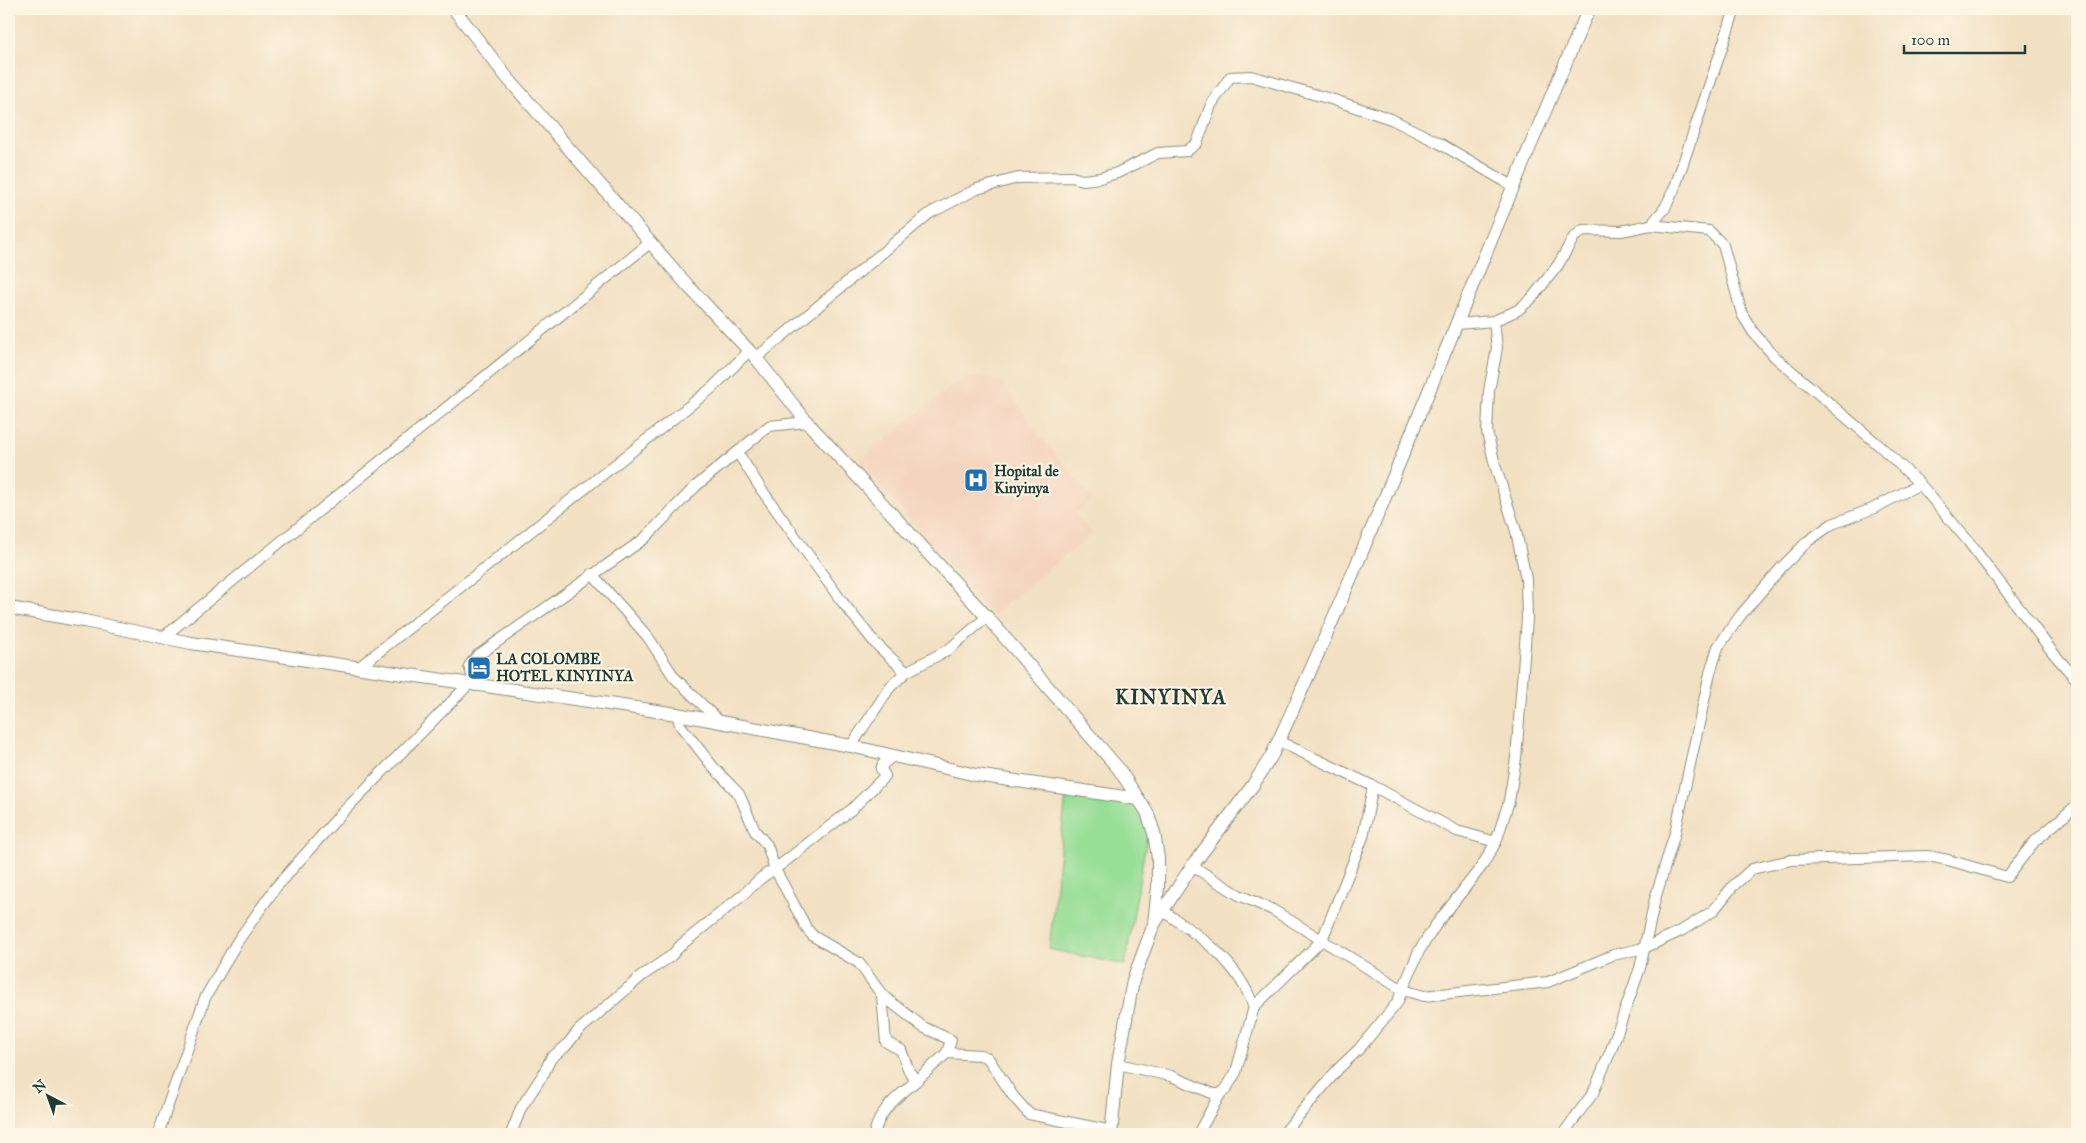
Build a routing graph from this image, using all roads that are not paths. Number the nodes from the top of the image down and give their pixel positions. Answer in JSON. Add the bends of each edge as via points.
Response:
{"nodes":[{"id":1,"x":454,"y":9,"type":"edge"},
{"id":2,"x":1589,"y":9,"type":"edge"},
{"id":3,"x":1735,"y":9,"type":"edge"},
{"id":4,"x":1513,"y":186,"type":"junction"},
{"id":5,"x":1651,"y":225,"type":"junction"},
{"id":6,"x":651,"y":242,"type":"junction"},
{"id":7,"x":1494,"y":321,"type":"junction"},
{"id":8,"x":1457,"y":324,"type":"junction"},
{"id":9,"x":753,"y":355,"type":"junction"},
{"id":10,"x":807,"y":422,"type":"junction"},
{"id":11,"x":738,"y":453,"type":"junction"},
{"id":12,"x":1920,"y":484,"type":"junction"},
{"id":13,"x":592,"y":574,"type":"junction"},
{"id":14,"x":9,"y":608,"type":"edge"},
{"id":15,"x":987,"y":617,"type":"junction"},
{"id":16,"x":162,"y":638,"type":"junction"},
{"id":17,"x":358,"y":668,"type":"junction"},
{"id":18,"x":906,"y":672,"type":"junction"},
{"id":19,"x":2077,"y":680,"type":"edge"},
{"id":20,"x":472,"y":685,"type":"junction"},
{"id":21,"x":677,"y":714,"type":"junction"},
{"id":22,"x":720,"y":722,"type":"junction"},
{"id":23,"x":1278,"y":742,"type":"junction"},
{"id":24,"x":851,"y":746,"type":"junction"},
{"id":25,"x":893,"y":756,"type":"junction"},
{"id":26,"x":1373,"y":786,"type":"junction"},
{"id":27,"x":1138,"y":798,"type":"junction"},
{"id":28,"x":2077,"y":805,"type":"edge"},
{"id":29,"x":1496,"y":842,"type":"junction"},
{"id":30,"x":1192,"y":866,"type":"junction"},
{"id":31,"x":775,"y":869,"type":"junction"},
{"id":32,"x":1163,"y":911,"type":"junction"},
{"id":33,"x":1154,"y":924,"type":"junction"},
{"id":34,"x":1322,"y":940,"type":"junction"},
{"id":35,"x":1644,"y":948,"type":"junction"},
{"id":36,"x":1403,"y":990,"type":"junction"},
{"id":37,"x":882,"y":995,"type":"junction"},
{"id":38,"x":1254,"y":1007,"type":"junction"},
{"id":39,"x":947,"y":1053,"type":"junction"},
{"id":40,"x":1118,"y":1064,"type":"junction"},
{"id":41,"x":916,"y":1081,"type":"junction"},
{"id":42,"x":1220,"y":1094,"type":"junction"},
{"id":43,"x":1112,"y":1133,"type":"edge"},
{"id":44,"x":158,"y":1134,"type":"edge"},
{"id":45,"x":511,"y":1134,"type":"edge"},
{"id":46,"x":874,"y":1134,"type":"edge"},
{"id":47,"x":1198,"y":1134,"type":"edge"},
{"id":48,"x":1283,"y":1134,"type":"edge"},
{"id":49,"x":1563,"y":1134,"type":"edge"}],
"edges":[{"from":1,"to":6,"type":"main road","via":[[505,75]]},
{"from":2,"to":4,"type":"main road"},
{"from":3,"to":5,"type":"street","via":[[1675,187],[1665,208]]},
{"from":4,"to":8,"type":"main road"},
{"from":4,"to":9,"type":"street","via":[[1391,119],[1251,76],[1230,77],[1211,105],[1196,144],[1187,151],[1158,153],[1108,176],[1083,180],[1072,177],[1018,178],[977,189],[930,213]]},
{"from":5,"to":7,"type":"street","via":[[1621,231],[1580,231],[1532,298],[1518,310]]},
{"from":5,"to":12,"type":"street","via":[[1703,229],[1715,234],[1726,252],[1742,314],[1766,348]]},
{"from":6,"to":9,"type":"main road"},
{"from":6,"to":16,"type":"street"},
{"from":7,"to":8,"type":"street"},
{"from":7,"to":29,"type":"street","via":[[1497,348],[1489,391],[1488,432],[1520,550],[1526,579],[1527,619],[1516,758],[1509,800]]},
{"from":8,"to":23,"type":"main road"},
{"from":9,"to":10,"type":"main road"},
{"from":9,"to":17,"type":"street"},
{"from":10,"to":11,"type":"street","via":[[768,426]]},
{"from":10,"to":15,"type":"main road"},
{"from":11,"to":13,"type":"street","via":[[696,486],[644,539]]},
{"from":11,"to":18,"type":"street","via":[[840,599],[875,643]]},
{"from":12,"to":19,"type":"street"},
{"from":12,"to":35,"type":"street","via":[[1872,509],[1832,524],[1808,541],[1740,616],[1718,647],[1676,833],[1655,899]]},
{"from":13,"to":20,"type":"street","via":[[471,661]]},
{"from":13,"to":22,"type":"street","via":[[648,638],[674,677]]},
{"from":14,"to":16,"type":"main road"},
{"from":15,"to":18,"type":"street","via":[[948,650]]},
{"from":15,"to":27,"type":"main road","via":[[1118,768]]},
{"from":16,"to":17,"type":"main road"},
{"from":17,"to":20,"type":"main road"},
{"from":18,"to":24,"type":"street","via":[[890,687]]},
{"from":20,"to":21,"type":"main road"},
{"from":20,"to":44,"type":"street","via":[[340,815],[276,886],[237,942],[204,998]]},
{"from":21,"to":22,"type":"main road"},
{"from":21,"to":31,"type":"street","via":[[680,725],[739,794],[755,831],[767,845]]},
{"from":22,"to":24,"type":"main road"},
{"from":23,"to":26,"type":"street"},
{"from":23,"to":30,"type":"main road","via":[[1252,785]]},
{"from":24,"to":25,"type":"main road"},
{"from":25,"to":27,"type":"main road","via":[[976,775]]},
{"from":25,"to":31,"type":"street","via":[[883,764],[881,769],[885,776],[867,795]]},
{"from":26,"to":29,"type":"street","via":[[1457,831]]},
{"from":26,"to":34,"type":"street","via":[[1363,837]]},
{"from":27,"to":33,"type":"main road","via":[[1151,822],[1158,858]]},
{"from":28,"to":35,"type":"street","via":[[2034,842],[2007,877],[1928,856],[1771,863],[1752,868],[1713,912]]},
{"from":29,"to":36,"type":"street","via":[[1482,866],[1435,926]]},
{"from":30,"to":32,"type":"main road"},
{"from":30,"to":34,"type":"street"},
{"from":31,"to":37,"type":"street","via":[[807,929],[813,936],[859,963]]},
{"from":31,"to":45,"type":"street","via":[[716,915],[671,956],[643,975],[551,1058],[521,1108]]},
{"from":32,"to":33,"type":"main road"},
{"from":32,"to":38,"type":"street","via":[[1204,938],[1247,988]]},
{"from":33,"to":40,"type":"main road","via":[[1133,980]]},
{"from":34,"to":36,"type":"street"},
{"from":34,"to":38,"type":"street"},
{"from":35,"to":36,"type":"street","via":[[1613,955],[1548,982],[1424,996]]},
{"from":35,"to":49,"type":"street","via":[[1640,968],[1593,1093]]},
{"from":36,"to":48,"type":"street","via":[[1382,1023]]},
{"from":37,"to":39,"type":"street","via":[[923,1027],[951,1040]]},
{"from":37,"to":41,"type":"street","via":[[886,1042],[901,1050]]},
{"from":38,"to":42,"type":"street","via":[[1236,1072]]},
{"from":39,"to":41,"type":"street"},
{"from":39,"to":43,"type":"street","via":[[988,1058],[1029,1114]]},
{"from":40,"to":42,"type":"street","via":[[1171,1076]]},
{"from":40,"to":43,"type":"main road"},
{"from":41,"to":46,"type":"street","via":[[886,1107]]},
{"from":42,"to":47,"type":"street"}]}
